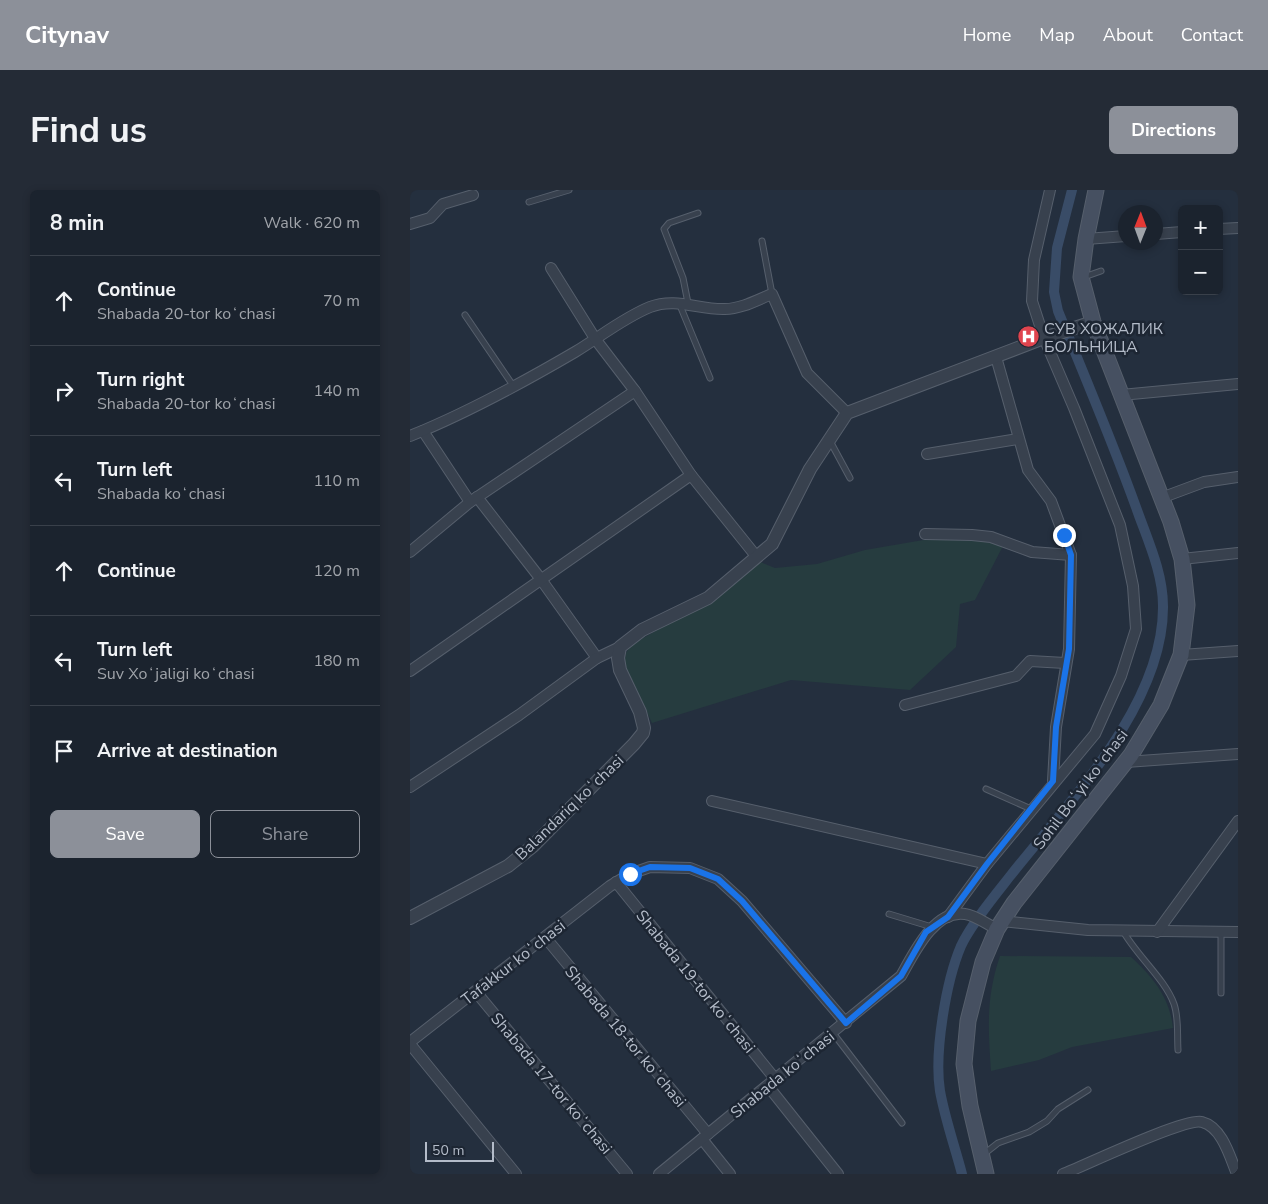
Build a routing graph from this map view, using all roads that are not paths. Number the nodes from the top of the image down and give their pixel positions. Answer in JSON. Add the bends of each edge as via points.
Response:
{"nodes":[{"id":1,"x":569,"y":190,"type":"edge"},
{"id":2,"x":1050,"y":190,"type":"edge"},
{"id":3,"x":1096,"y":190,"type":"edge"},
{"id":4,"x":473,"y":195,"type":"dead end"},
{"id":5,"x":529,"y":202,"type":"dead end"},
{"id":6,"x":698,"y":213,"type":"dead end"},
{"id":7,"x":410,"y":224,"type":"edge"},
{"id":8,"x":1238,"y":228,"type":"edge"},
{"id":9,"x":1223,"y":229,"type":"edge"},
{"id":10,"x":1178,"y":232,"type":"edge"},
{"id":11,"x":1163,"y":233,"type":"edge"},
{"id":12,"x":1118,"y":237,"type":"edge"},
{"id":13,"x":1086,"y":239,"type":"junction"},
{"id":14,"x":762,"y":241,"type":"dead end"},
{"id":15,"x":551,"y":268,"type":"dead end"},
{"id":16,"x":1101,"y":271,"type":"dead end"},
{"id":17,"x":1081,"y":277,"type":"junction"},
{"id":18,"x":772,"y":294,"type":"junction"},
{"id":19,"x":684,"y":303,"type":"junction"},
{"id":20,"x":465,"y":315,"type":"dead end"},
{"id":21,"x":1089,"y":323,"type":"junction"},
{"id":22,"x":1047,"y":337,"type":"junction"},
{"id":23,"x":596,"y":340,"type":"junction"},
{"id":24,"x":996,"y":358,"type":"junction"},
{"id":25,"x":710,"y":378,"type":"dead end"},
{"id":26,"x":1238,"y":384,"type":"edge"},
{"id":27,"x":514,"y":387,"type":"junction"},
{"id":28,"x":635,"y":392,"type":"junction"},
{"id":29,"x":1121,"y":395,"type":"junction"},
{"id":30,"x":847,"y":413,"type":"junction"},
{"id":31,"x":423,"y":431,"type":"junction"},
{"id":32,"x":410,"y":436,"type":"edge"},
{"id":33,"x":829,"y":438,"type":"junction"},
{"id":34,"x":1018,"y":439,"type":"junction"},
{"id":35,"x":927,"y":454,"type":"dead end"},
{"id":36,"x":691,"y":475,"type":"junction"},
{"id":37,"x":1238,"y":477,"type":"edge"},
{"id":38,"x":850,"y":478,"type":"dead end"},
{"id":39,"x":1161,"y":498,"type":"junction"},
{"id":40,"x":474,"y":500,"type":"junction"},
{"id":41,"x":925,"y":534,"type":"dead end"},
{"id":42,"x":410,"y":552,"type":"edge"},
{"id":43,"x":1238,"y":553,"type":"edge"},
{"id":44,"x":1071,"y":555,"type":"junction"},
{"id":45,"x":756,"y":556,"type":"junction"},
{"id":46,"x":1182,"y":559,"type":"junction"},
{"id":47,"x":540,"y":578,"type":"junction"},
{"id":48,"x":620,"y":647,"type":"junction"},
{"id":49,"x":1238,"y":651,"type":"edge"},
{"id":50,"x":1181,"y":655,"type":"junction"},
{"id":51,"x":597,"y":658,"type":"junction"},
{"id":52,"x":1065,"y":663,"type":"junction"},
{"id":53,"x":410,"y":671,"type":"edge"},
{"id":54,"x":905,"y":705,"type":"dead end"},
{"id":55,"x":1238,"y":754,"type":"edge"},
{"id":56,"x":1126,"y":762,"type":"junction"},
{"id":57,"x":1053,"y":781,"type":"junction"},
{"id":58,"x":410,"y":786,"type":"edge"},
{"id":59,"x":986,"y":789,"type":"dead end"},
{"id":60,"x":712,"y":801,"type":"dead end"},
{"id":61,"x":1031,"y":809,"type":"junction"},
{"id":62,"x":1238,"y":821,"type":"edge"},
{"id":63,"x":987,"y":864,"type":"junction"},
{"id":64,"x":616,"y":882,"type":"junction"},
{"id":65,"x":888,"y":914,"type":"dead end"},
{"id":66,"x":948,"y":917,"type":"junction"},
{"id":67,"x":410,"y":918,"type":"edge"},
{"id":68,"x":999,"y":925,"type":"junction"},
{"id":69,"x":933,"y":927,"type":"junction"},
{"id":70,"x":1123,"y":931,"type":"junction"},
{"id":71,"x":1157,"y":932,"type":"junction"},
{"id":72,"x":1238,"y":932,"type":"edge"},
{"id":73,"x":1222,"y":933,"type":"junction"},
{"id":74,"x":545,"y":937,"type":"junction"},
{"id":75,"x":476,"y":992,"type":"junction"},
{"id":76,"x":1220,"y":993,"type":"dead end"},
{"id":77,"x":846,"y":1023,"type":"junction"},
{"id":78,"x":833,"y":1033,"type":"junction"},
{"id":79,"x":410,"y":1043,"type":"edge"},
{"id":80,"x":1178,"y":1050,"type":"dead end"},
{"id":81,"x":772,"y":1083,"type":"junction"},
{"id":82,"x":1088,"y":1090,"type":"dead end"},
{"id":83,"x":902,"y":1123,"type":"dead end"},
{"id":84,"x":705,"y":1137,"type":"junction"},
{"id":85,"x":982,"y":1156,"type":"junction"},
{"id":86,"x":516,"y":1174,"type":"edge"},
{"id":87,"x":628,"y":1174,"type":"edge"},
{"id":88,"x":659,"y":1174,"type":"edge"},
{"id":89,"x":730,"y":1174,"type":"edge"},
{"id":90,"x":838,"y":1174,"type":"edge"},
{"id":91,"x":986,"y":1174,"type":"edge"},
{"id":92,"x":1063,"y":1174,"type":"edge"},
{"id":93,"x":1237,"y":1174,"type":"edge"}],
"edges":[{"from":1,"to":5,"type":"lane"},
{"from":2,"to":22,"type":"street","via":[[1034,260],[1032,301]]},
{"from":3,"to":13,"type":"main road","name":"Sohil Boʻyi koʻchasi"},
{"from":4,"to":7,"type":"street","via":[[443,204],[430,218]]},
{"from":6,"to":19,"type":"lane","via":[[669,223],[664,229],[683,278]]},
{"from":8,"to":9,"type":"street"},
{"from":10,"to":11,"type":"street"},
{"from":12,"to":13,"type":"street"},
{"from":13,"to":17,"type":"main road","name":"Sohil Boʻyi koʻchasi"},
{"from":14,"to":18,"type":"lane"},
{"from":15,"to":23,"type":"street"},
{"from":16,"to":17,"type":"lane"},
{"from":17,"to":21,"type":"main road","name":"Sohil Boʻyi koʻchasi"},
{"from":18,"to":19,"type":"street","via":[[725,309]]},
{"from":18,"to":30,"type":"street","via":[[807,373]]},
{"from":19,"to":23,"type":"street","via":[[651,307]]},
{"from":19,"to":25,"type":"lane"},
{"from":20,"to":27,"type":"lane"},
{"from":21,"to":22,"type":"street"},
{"from":21,"to":29,"type":"main road","name":"Sohil Boʻyi koʻchasi"},
{"from":22,"to":24,"type":"street"},
{"from":22,"to":57,"type":"street","via":[[1120,525],[1133,586],[1136,629],[1121,676],[1095,734]]},
{"from":23,"to":27,"type":"street"},
{"from":23,"to":28,"type":"street"},
{"from":24,"to":30,"type":"street"},
{"from":24,"to":34,"type":"street"},
{"from":26,"to":29,"type":"street"},
{"from":27,"to":31,"type":"street"},
{"from":28,"to":36,"type":"street"},
{"from":28,"to":40,"type":"street"},
{"from":29,"to":39,"type":"main road","name":"Sohil Boʻyi koʻchasi"},
{"from":30,"to":33,"type":"street"},
{"from":31,"to":32,"type":"street"},
{"from":31,"to":40,"type":"street"},
{"from":33,"to":38,"type":"lane"},
{"from":33,"to":45,"type":"street","via":[[772,544]]},
{"from":34,"to":35,"type":"street"},
{"from":34,"to":44,"type":"street","via":[[1028,470],[1051,501]]},
{"from":36,"to":45,"type":"street"},
{"from":36,"to":47,"type":"street"},
{"from":37,"to":39,"type":"street","via":[[1204,482]]},
{"from":39,"to":46,"type":"main road","name":"Sohil Boʻyi koʻchasi"},
{"from":40,"to":42,"type":"street"},
{"from":40,"to":47,"type":"street"},
{"from":41,"to":44,"type":"street","via":[[972,534],[1032,552]]},
{"from":43,"to":46,"type":"street"},
{"from":44,"to":52,"type":"street","via":[[1069,649]]},
{"from":45,"to":48,"type":"street","via":[[708,598],[642,630]]},
{"from":46,"to":50,"type":"main road","name":"Sohil Boʻyi koʻchasi","via":[[1187,605]]},
{"from":47,"to":51,"type":"street"},
{"from":47,"to":53,"type":"street"},
{"from":48,"to":51,"type":"street"},
{"from":48,"to":67,"type":"street","name":"Balandariq koʻchasi","via":[[620,670],[644,728],[640,737],[508,866]]},
{"from":49,"to":50,"type":"street"},
{"from":50,"to":56,"type":"main road","name":"Sohil Boʻyi koʻchasi","via":[[1161,705]]},
{"from":51,"to":58,"type":"street","via":[[519,715]]},
{"from":52,"to":54,"type":"street","via":[[1030,661],[1016,676]]},
{"from":52,"to":57,"type":"street"},
{"from":55,"to":56,"type":"street"},
{"from":56,"to":68,"type":"main road","name":"Sohil Boʻyi koʻchasi"},
{"from":57,"to":61,"type":"street"},
{"from":59,"to":61,"type":"lane"},
{"from":60,"to":63,"type":"street"},
{"from":61,"to":63,"type":"street"},
{"from":62,"to":71,"type":"street"},
{"from":63,"to":66,"type":"street"},
{"from":64,"to":74,"type":"street","name":"Tafakkur koʻchasi"},
{"from":64,"to":77,"type":"street","name":"Tafakkur koʻchasi","via":[[650,867],[690,868],[718,879],[742,901]]},
{"from":64,"to":81,"type":"street","name":"Shabada 19-tor koʻchasi"},
{"from":65,"to":69,"type":"lane"},
{"from":66,"to":68,"type":"street","name":"Shabada koʻchasi","via":[[965,914]]},
{"from":66,"to":69,"type":"street","name":"Shabada koʻchasi"},
{"from":68,"to":70,"type":"street"},
{"from":68,"to":85,"type":"main road","name":"Sohil Boʻyi koʻchasi","via":[[983,962],[968,1021],[964,1064]]},
{"from":69,"to":77,"type":"street","name":"Shabada koʻchasi","via":[[926,932],[901,976]]},
{"from":70,"to":71,"type":"street"},
{"from":70,"to":80,"type":"lane","via":[[1131,946],[1170,994],[1177,1021]]},
{"from":71,"to":73,"type":"street"},
{"from":72,"to":73,"type":"street"},
{"from":73,"to":76,"type":"lane"},
{"from":74,"to":75,"type":"street","name":"Tafakkur koʻchasi"},
{"from":74,"to":84,"type":"street","name":"Shabada 18-tor koʻchasi"},
{"from":75,"to":79,"type":"street","name":"Tafakkur koʻchasi"},
{"from":75,"to":87,"type":"street","name":"Shabada 17-tor koʻchasi"},
{"from":77,"to":78,"type":"street","name":"Shabada koʻchasi"},
{"from":78,"to":81,"type":"street","name":"Shabada koʻchasi"},
{"from":78,"to":83,"type":"lane"},
{"from":79,"to":86,"type":"street"},
{"from":81,"to":84,"type":"street","name":"Shabada koʻchasi"},
{"from":81,"to":90,"type":"street","name":"Shabada 19-tor koʻchasi"},
{"from":82,"to":85,"type":"lane","via":[[1058,1109],[1047,1121],[1029,1132],[998,1143]]},
{"from":84,"to":88,"type":"street","name":"Shabada koʻchasi"},
{"from":84,"to":89,"type":"street","name":"Shabada 18-tor koʻchasi"},
{"from":85,"to":91,"type":"main road","name":"Sohil Boʻyi koʻchasi"},
{"from":92,"to":93,"type":"street","via":[[1166,1130],[1202,1121],[1217,1131]]}]}
